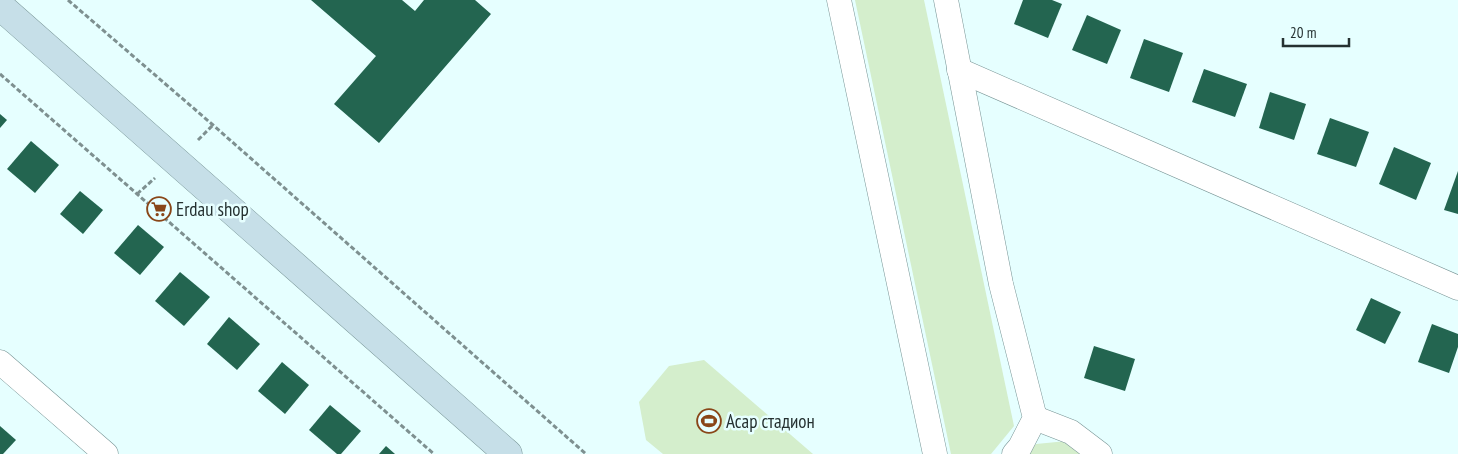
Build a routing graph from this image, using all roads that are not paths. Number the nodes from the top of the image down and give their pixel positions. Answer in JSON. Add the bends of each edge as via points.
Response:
{"nodes":[{"id":1,"x":839,"y":0,"type":"edge"},
{"id":2,"x":946,"y":0,"type":"edge"},
{"id":3,"x":0,"y":6,"type":"edge"},
{"id":4,"x":959,"y":70,"type":"junction"},
{"id":5,"x":1458,"y":288,"type":"edge"},
{"id":6,"x":0,"y":362,"type":"edge"},
{"id":7,"x":1036,"y":418,"type":"junction"},
{"id":8,"x":106,"y":454,"type":"edge"},
{"id":9,"x":508,"y":454,"type":"edge"},
{"id":10,"x":935,"y":454,"type":"edge"},
{"id":11,"x":1014,"y":454,"type":"edge"},
{"id":12,"x":1100,"y":454,"type":"edge"}],
"edges":[{"from":1,"to":10,"type":"street"},
{"from":2,"to":4,"type":"street"},
{"from":3,"to":9,"type":"street"},
{"from":4,"to":5,"type":"street"},
{"from":4,"to":7,"type":"street","via":[[1001,284]]},
{"from":6,"to":8,"type":"street"},
{"from":7,"to":11,"type":"street"},
{"from":7,"to":12,"type":"street","via":[[1071,432]]}]}
